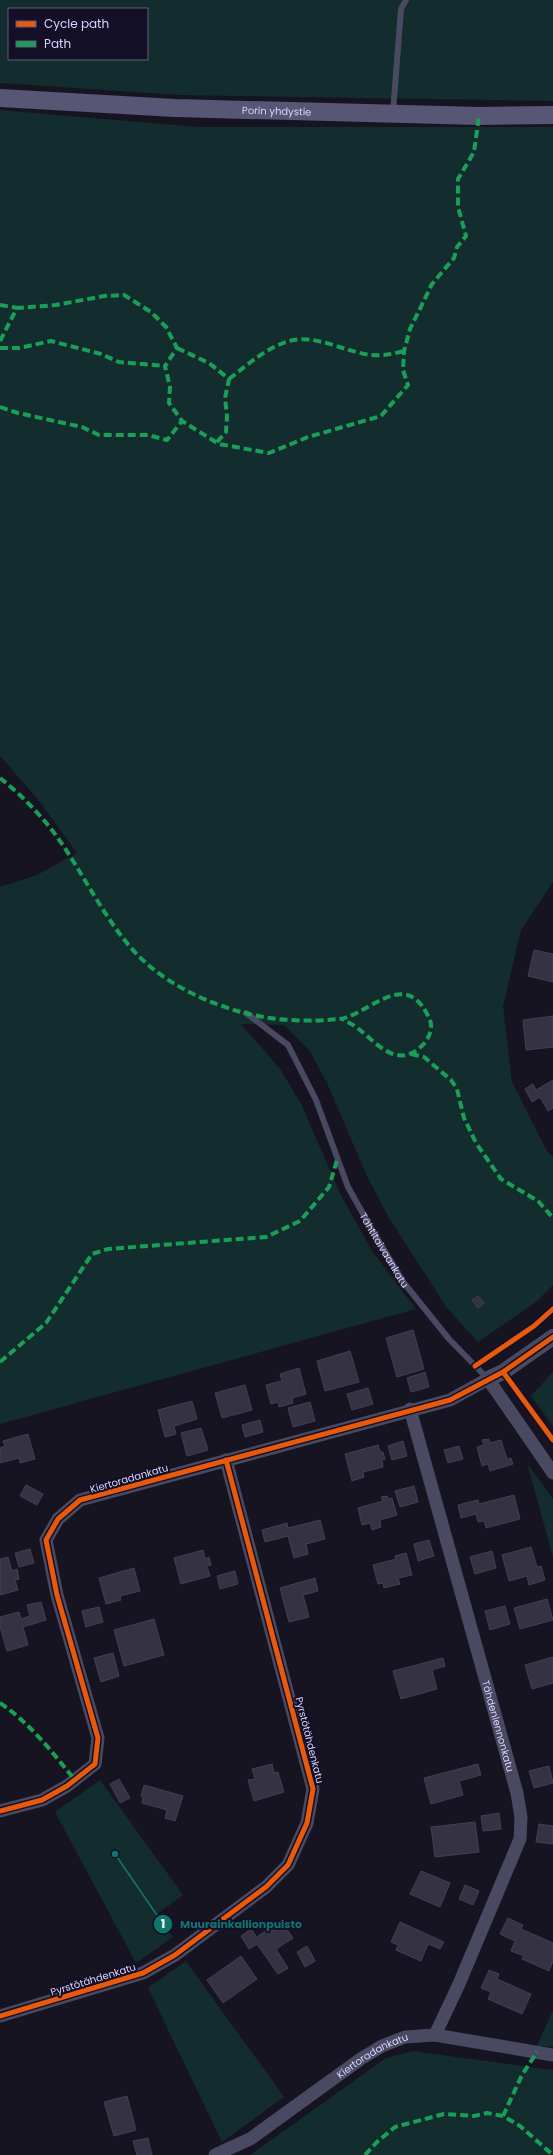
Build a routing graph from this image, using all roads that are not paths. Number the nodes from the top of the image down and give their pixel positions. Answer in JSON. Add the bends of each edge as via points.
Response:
{"nodes":[{"id":1,"x":406,"y":0,"type":"edge"},
{"id":2,"x":0,"y":98,"type":"edge"},
{"id":3,"x":393,"y":114,"type":"junction"},
{"id":4,"x":553,"y":115,"type":"edge"},
{"id":5,"x":246,"y":1013,"type":"dead end"},
{"id":6,"x":553,"y":1337,"type":"edge"},
{"id":7,"x":488,"y":1379,"type":"junction"},
{"id":8,"x":410,"y":1409,"type":"junction"},
{"id":9,"x":226,"y":1460,"type":"junction"},
{"id":10,"x":553,"y":1473,"type":"edge"},
{"id":11,"x":0,"y":1810,"type":"edge"},
{"id":12,"x":0,"y":2016,"type":"edge"},
{"id":13,"x":435,"y":2035,"type":"junction"},
{"id":14,"x":553,"y":2055,"type":"edge"},
{"id":15,"x":215,"y":2155,"type":"edge"}],
"edges":[{"from":1,"to":3,"type":"lane","via":[[401,9]]},
{"from":2,"to":3,"type":"main road","name":"Porin yhdystie","via":[[175,108]]},
{"from":3,"to":4,"type":"main road","name":"Porin yhdystie"},
{"from":5,"to":7,"type":"lane","name":"Tähtitaivaankatu","via":[[288,1045],[316,1100],[348,1187],[370,1228],[404,1283],[449,1339]]},
{"from":6,"to":7,"type":"street","via":[[503,1372]]},
{"from":7,"to":8,"type":"street","name":"Kiertoradankatu","via":[[450,1400]]},
{"from":7,"to":10,"type":"street","name":"Tähtitaivaankatu"},
{"from":8,"to":9,"type":"street","name":"Kiertoradankatu"},
{"from":8,"to":13,"type":"street","name":"Tähdenlennonkatu","via":[[517,1793],[521,1817],[520,1839]]},
{"from":9,"to":11,"type":"street","name":"Kiertoradankatu","via":[[80,1500],[58,1519],[46,1540],[58,1598],[98,1738],[95,1764],[67,1786],[42,1800]]},
{"from":9,"to":12,"type":"street","name":"Pyrstötähdenkatu","via":[[313,1790],[307,1823],[288,1865],[272,1882],[175,1955],[143,1973]]},
{"from":13,"to":14,"type":"street","name":"Kiertoradankatu"},
{"from":13,"to":15,"type":"street","name":"Kiertoradankatu","via":[[404,2036],[382,2046],[330,2080],[250,2139]]}]}
